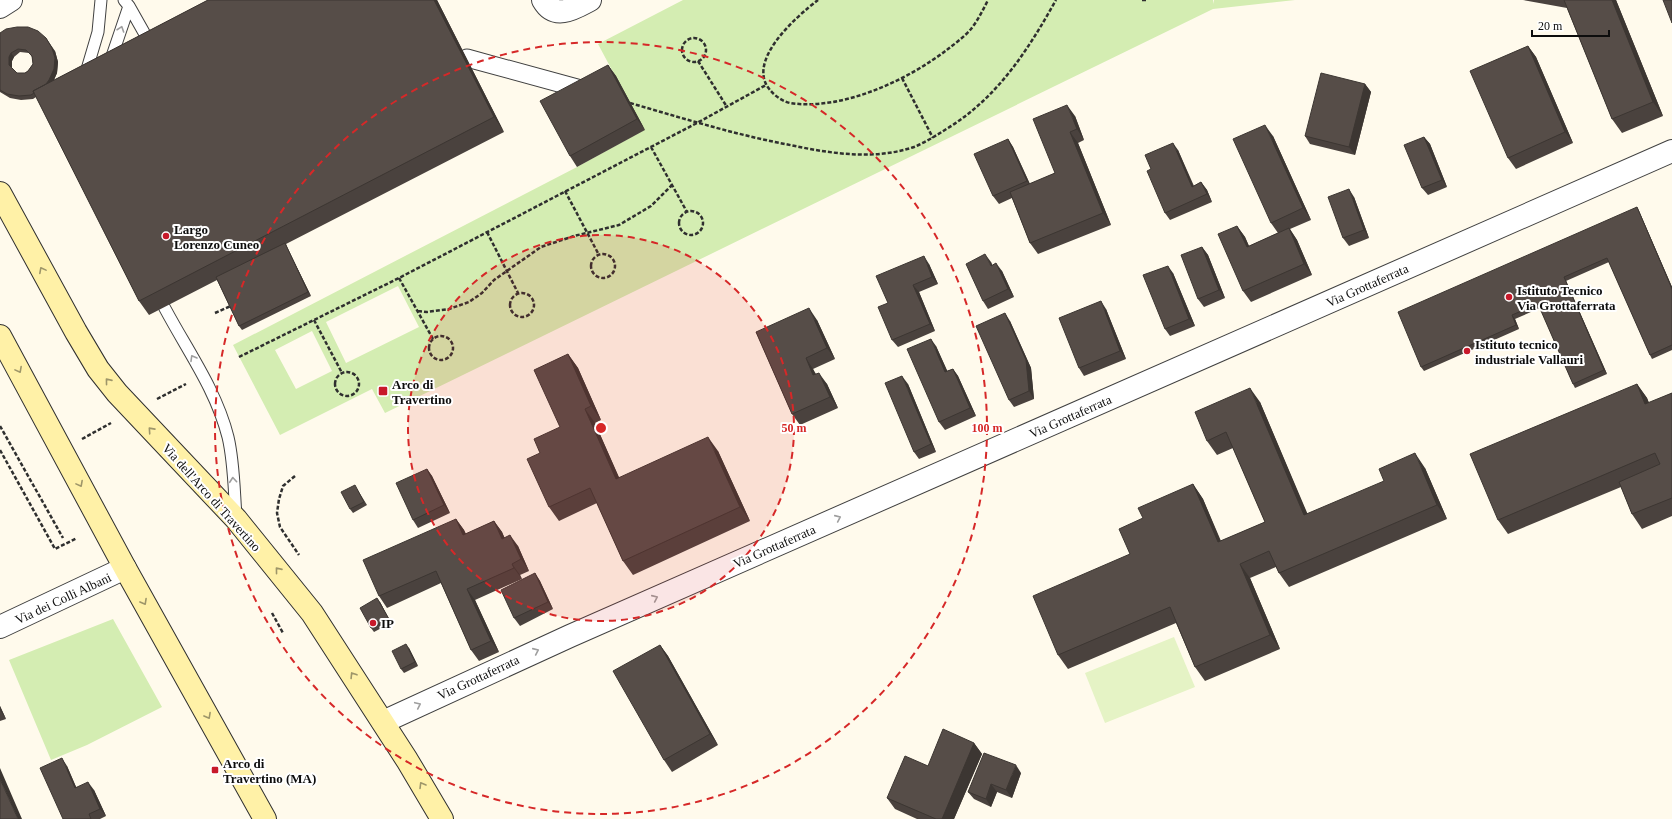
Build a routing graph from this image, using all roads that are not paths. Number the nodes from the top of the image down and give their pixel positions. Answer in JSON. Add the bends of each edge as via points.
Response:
{"nodes":[{"id":1,"x":11,"y":0,"type":"edge"},
{"id":2,"x":101,"y":0,"type":"edge"},
{"id":3,"x":543,"y":0,"type":"edge"},
{"id":4,"x":590,"y":0,"type":"edge"},
{"id":5,"x":126,"y":3,"type":"edge"},
{"id":6,"x":0,"y":7,"type":"edge"},
{"id":7,"x":141,"y":28,"type":"junction"},
{"id":8,"x":137,"y":42,"type":"edge"},
{"id":9,"x":157,"y":55,"type":"edge"},
{"id":10,"x":467,"y":58,"type":"dead end"},
{"id":11,"x":106,"y":72,"type":"edge"},
{"id":12,"x":82,"y":86,"type":"edge"},
{"id":13,"x":588,"y":91,"type":"edge"},
{"id":14,"x":1672,"y":151,"type":"edge"},
{"id":15,"x":0,"y":193,"type":"edge"},
{"id":16,"x":153,"y":284,"type":"edge"},
{"id":17,"x":174,"y":302,"type":"edge"},
{"id":18,"x":169,"y":317,"type":"junction"},
{"id":19,"x":0,"y":336,"type":"edge"},
{"id":20,"x":236,"y":519,"type":"junction"},
{"id":21,"x":125,"y":568,"type":"junction"},
{"id":22,"x":0,"y":627,"type":"edge"},
{"id":23,"x":383,"y":722,"type":"junction"},
{"id":24,"x":265,"y":819,"type":"edge"},
{"id":25,"x":442,"y":819,"type":"edge"}],
"edges":[{"from":1,"to":6,"type":"street"},
{"from":2,"to":12,"type":"lane","via":[[98,32]]},
{"from":3,"to":4,"type":"street","via":[[559,12],[573,10]]},
{"from":5,"to":7,"type":"lane"},
{"from":11,"to":5,"type":"lane","one_way":true},
{"from":7,"to":8,"type":"lane"},
{"from":7,"to":9,"type":"lane"},
{"from":10,"to":13,"type":"street"},
{"from":23,"to":14,"type":"street","name":"Via Grottaferrata","one_way":true,"via":[[563,639]]},
{"from":20,"to":15,"type":"main road","name":"Via dell'Arco di Travertino","one_way":true,"via":[[166,446],[98,369]]},
{"from":16,"to":18,"type":"lane"},
{"from":17,"to":18,"type":"lane"},
{"from":20,"to":18,"type":"lane","one_way":true,"via":[[228,438],[223,421],[208,385]]},
{"from":19,"to":21,"type":"main road","one_way":true},
{"from":23,"to":20,"type":"main road","name":"Via dell'Arco di Travertino","one_way":true,"via":[[312,613]]},
{"from":21,"to":22,"type":"street","name":"Via dei Colli Albani"},
{"from":21,"to":24,"type":"main road","one_way":true},
{"from":25,"to":23,"type":"main road","name":"Via dell'Arco di Travertino","one_way":true}]}
